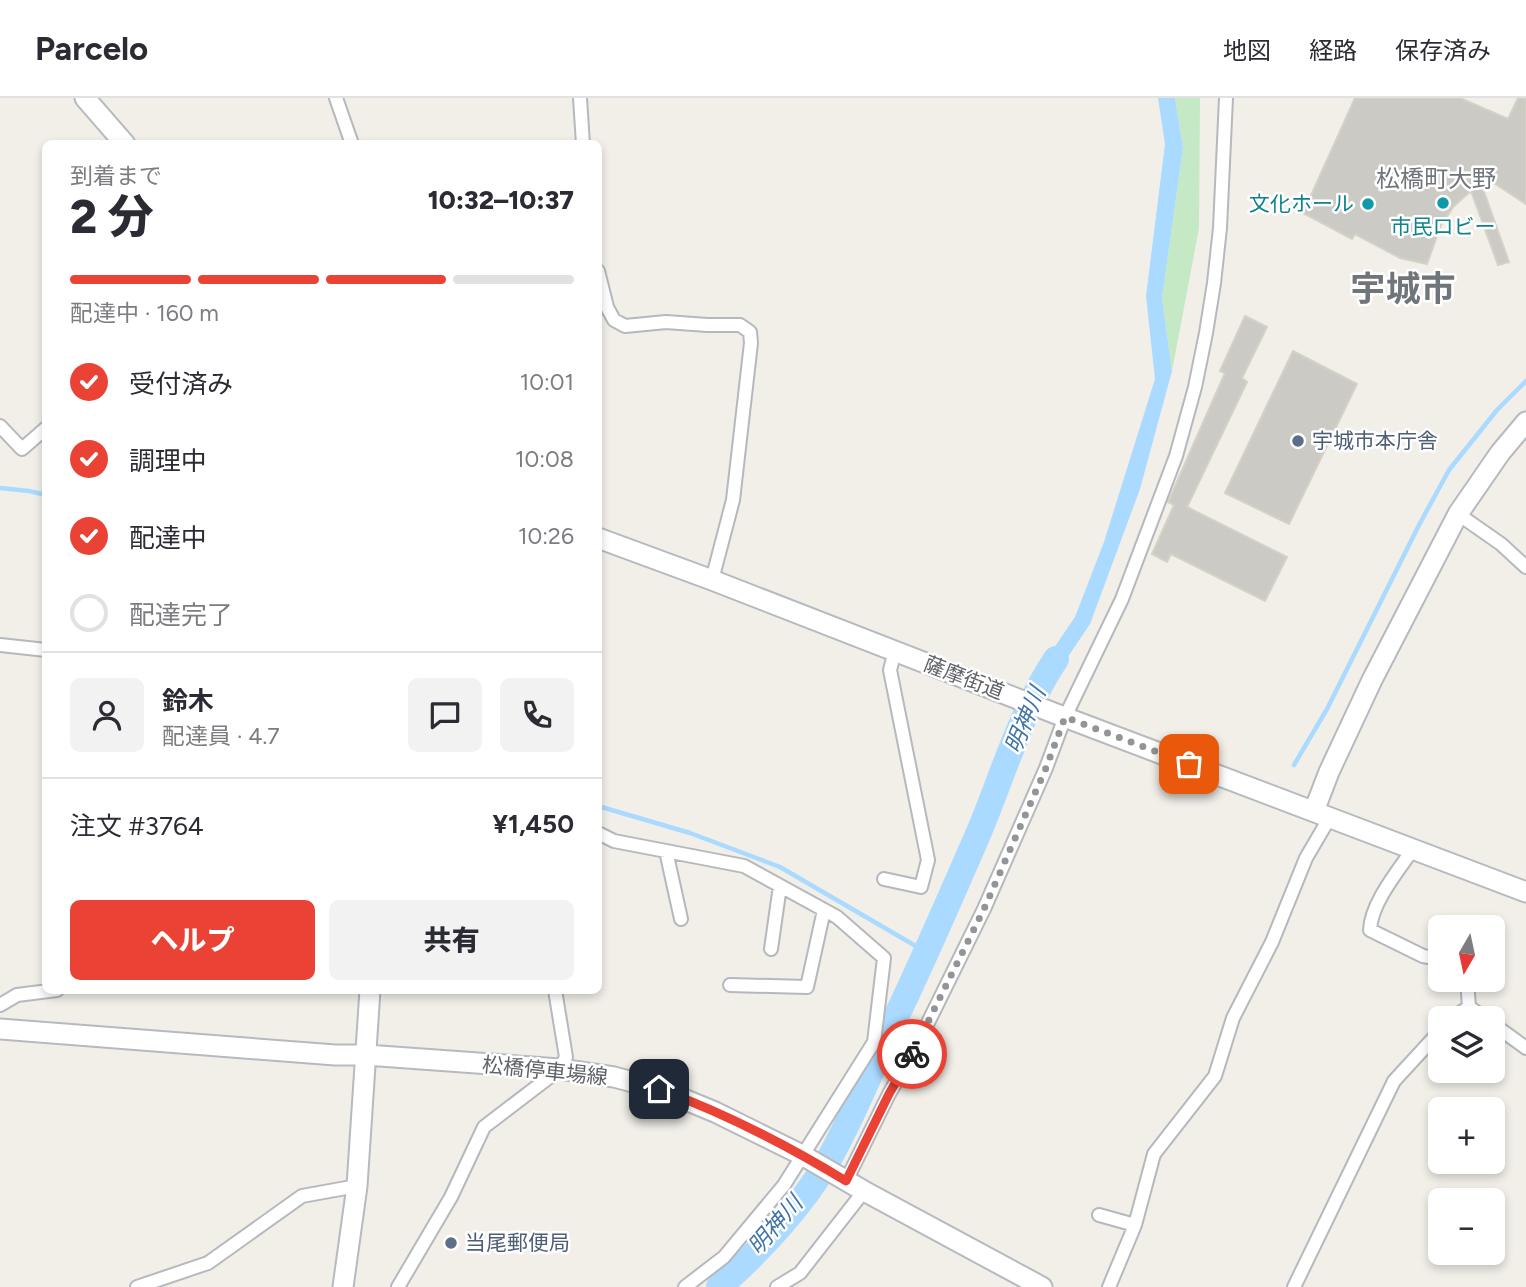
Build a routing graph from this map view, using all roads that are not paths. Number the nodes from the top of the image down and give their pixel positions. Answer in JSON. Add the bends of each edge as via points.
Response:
{"nodes":[{"id":1,"x":85,"y":98,"type":"edge"},
{"id":2,"x":336,"y":98,"type":"edge"},
{"id":3,"x":580,"y":98,"type":"edge"},
{"id":4,"x":1226,"y":98,"type":"edge"},
{"id":5,"x":122,"y":140,"type":"edge"},
{"id":6,"x":351,"y":140,"type":"edge"},
{"id":7,"x":583,"y":140,"type":"edge"},
{"id":8,"x":602,"y":287,"type":"edge"},
{"id":9,"x":1526,"y":422,"type":"edge"},
{"id":10,"x":0,"y":426,"type":"edge"},
{"id":11,"x":42,"y":432,"type":"edge"},
{"id":12,"x":1458,"y":514,"type":"junction"},
{"id":13,"x":602,"y":539,"type":"edge"},
{"id":14,"x":1526,"y":567,"type":"edge"},
{"id":15,"x":712,"y":580,"type":"junction"},
{"id":16,"x":0,"y":645,"type":"edge"},
{"id":17,"x":42,"y":650,"type":"edge"},
{"id":18,"x":895,"y":651,"type":"junction"},
{"id":19,"x":1062,"y":716,"type":"junction"},
{"id":20,"x":1322,"y":814,"type":"junction"},
{"id":21,"x":602,"y":834,"type":"edge"},
{"id":22,"x":1413,"y":849,"type":"junction"},
{"id":23,"x":666,"y":851,"type":"junction"},
{"id":24,"x":884,"y":879,"type":"dead end"},
{"id":25,"x":780,"y":886,"type":"junction"},
{"id":26,"x":1526,"y":891,"type":"edge"},
{"id":27,"x":824,"y":910,"type":"junction"},
{"id":28,"x":681,"y":919,"type":"dead end"},
{"id":29,"x":771,"y":949,"type":"dead end"},
{"id":30,"x":1428,"y":957,"type":"edge"},
{"id":31,"x":730,"y":985,"type":"dead end"},
{"id":32,"x":42,"y":992,"type":"edge"},
{"id":33,"x":370,"y":994,"type":"edge"},
{"id":34,"x":556,"y":994,"type":"edge"},
{"id":35,"x":0,"y":1005,"type":"edge"},
{"id":36,"x":0,"y":1029,"type":"edge"},
{"id":37,"x":1505,"y":1033,"type":"edge"},
{"id":38,"x":1428,"y":1044,"type":"edge"},
{"id":39,"x":1526,"y":1048,"type":"edge"},
{"id":40,"x":366,"y":1055,"type":"junction"},
{"id":41,"x":560,"y":1069,"type":"junction"},
{"id":42,"x":806,"y":1158,"type":"junction"},
{"id":43,"x":840,"y":1177,"type":"junction"},
{"id":44,"x":356,"y":1186,"type":"junction"},
{"id":45,"x":864,"y":1191,"type":"junction"},
{"id":46,"x":1099,"y":1215,"type":"dead end"},
{"id":47,"x":1135,"y":1225,"type":"junction"},
{"id":48,"x":136,"y":1287,"type":"edge"},
{"id":49,"x":343,"y":1287,"type":"edge"},
{"id":50,"x":398,"y":1287,"type":"edge"},
{"id":51,"x":685,"y":1287,"type":"edge"},
{"id":52,"x":777,"y":1287,"type":"edge"},
{"id":53,"x":1042,"y":1287,"type":"edge"},
{"id":54,"x":1109,"y":1287,"type":"edge"},
{"id":55,"x":1294,"y":1287,"type":"edge"}],
"edges":[{"from":1,"to":5,"type":"street"},
{"from":2,"to":6,"type":"street"},
{"from":3,"to":7,"type":"street"},
{"from":4,"to":19,"type":"street","via":[[1220,228],[1195,387],[1175,456],[1122,599]]},
{"from":8,"to":15,"type":"street","via":[[614,320],[625,326],[666,322],[740,326],[750,331],[735,486]]},
{"from":9,"to":12,"type":"street"},
{"from":10,"to":11,"type":"street","via":[[22,449]]},
{"from":12,"to":14,"type":"street"},
{"from":12,"to":20,"type":"street","via":[[1329,772]]},
{"from":13,"to":15,"type":"street","name":"薩摩街道"},
{"from":15,"to":18,"type":"street","name":"薩摩街道"},
{"from":16,"to":17,"type":"street"},
{"from":18,"to":19,"type":"street","name":"薩摩街道"},
{"from":18,"to":24,"type":"street","via":[[890,670],[928,860],[921,887]]},
{"from":19,"to":20,"type":"street","name":"薩摩街道"},
{"from":19,"to":43,"type":"street","via":[[1046,768],[984,909],[919,1041]]},
{"from":20,"to":22,"type":"street","name":"薩摩街道"},
{"from":20,"to":47,"type":"street","via":[[1272,942],[1233,1018],[1214,1076],[1154,1154]]},
{"from":21,"to":23,"type":"street"},
{"from":22,"to":26,"type":"street","name":"薩摩街道"},
{"from":22,"to":30,"type":"street","via":[[1370,919],[1370,930]]},
{"from":23,"to":25,"type":"street","via":[[744,866]]},
{"from":23,"to":28,"type":"street"},
{"from":25,"to":27,"type":"street"},
{"from":25,"to":29,"type":"street"},
{"from":27,"to":31,"type":"street","via":[[807,987]]},
{"from":27,"to":42,"type":"street","via":[[884,958],[874,1042]]},
{"from":32,"to":35,"type":"street","via":[[17,995]]},
{"from":33,"to":40,"type":"street"},
{"from":34,"to":41,"type":"street","via":[[566,1057]]},
{"from":36,"to":40,"type":"street","name":"松橋停車場線"},
{"from":37,"to":39,"type":"street"},
{"from":38,"to":55,"type":"street","via":[[1394,1082]]},
{"from":40,"to":41,"type":"street","name":"松橋停車場線"},
{"from":40,"to":44,"type":"street"},
{"from":41,"to":42,"type":"street","name":"松橋停車場線","via":[[659,1089]]},
{"from":41,"to":50,"type":"street","via":[[484,1127],[451,1197]]},
{"from":42,"to":43,"type":"street","name":"松橋停車場線"},
{"from":42,"to":51,"type":"street","via":[[724,1257]]},
{"from":43,"to":45,"type":"street","name":"松橋停車場線"},
{"from":44,"to":48,"type":"street","via":[[302,1196],[208,1263]]},
{"from":44,"to":49,"type":"street"},
{"from":45,"to":52,"type":"street","via":[[800,1273]]},
{"from":45,"to":53,"type":"street","name":"松橋停車場線"},
{"from":46,"to":47,"type":"street"},
{"from":47,"to":54,"type":"street"}]}
